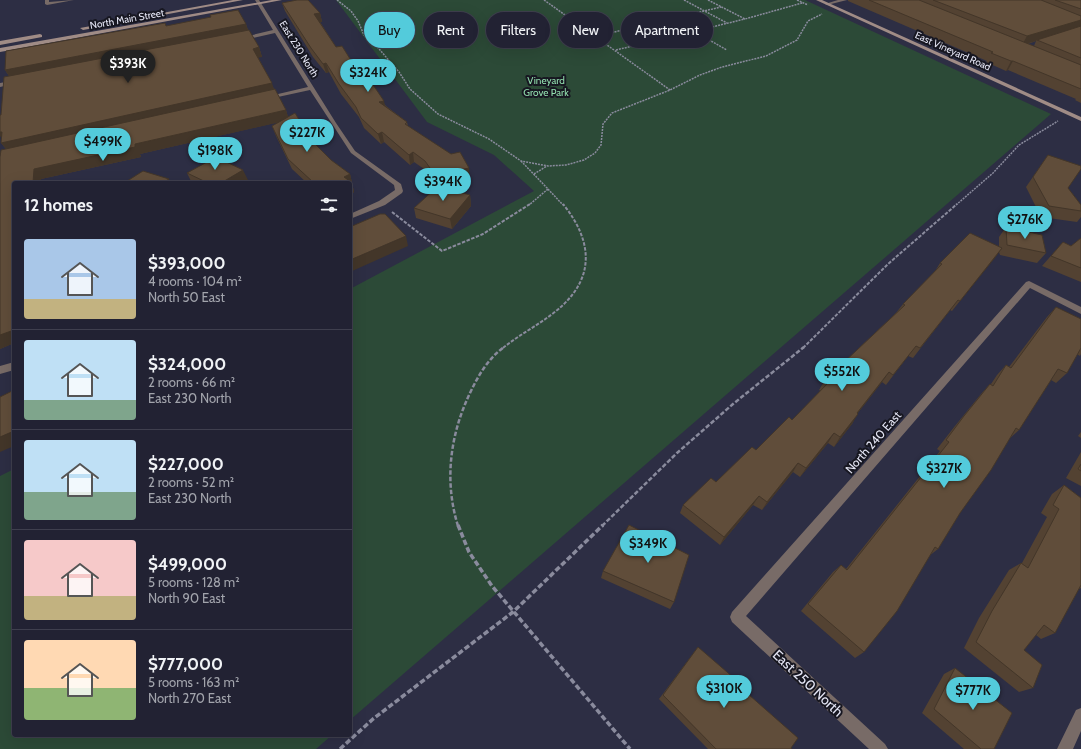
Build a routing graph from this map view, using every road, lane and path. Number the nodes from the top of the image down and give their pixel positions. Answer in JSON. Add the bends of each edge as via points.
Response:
{"nodes":[{"id":1,"x":72,"y":0,"type":"edge"},
{"id":2,"x":241,"y":0,"type":"edge"},
{"id":3,"x":280,"y":0,"type":"edge"},
{"id":4,"x":337,"y":0,"type":"edge"},
{"id":5,"x":544,"y":0,"type":"edge"},
{"id":6,"x":684,"y":0,"type":"edge"},
{"id":7,"x":708,"y":0,"type":"edge"},
{"id":8,"x":797,"y":0,"type":"edge"},
{"id":9,"x":818,"y":0,"type":"edge"},
{"id":10,"x":845,"y":0,"type":"edge"},
{"id":11,"x":47,"y":2,"type":"edge"},
{"id":12,"x":258,"y":2,"type":"edge"},
{"id":13,"x":802,"y":3,"type":"junction"},
{"id":14,"x":827,"y":4,"type":"junction"},
{"id":15,"x":808,"y":5,"type":"dead end"},
{"id":16,"x":721,"y":7,"type":"junction"},
{"id":17,"x":705,"y":11,"type":"junction"},
{"id":18,"x":561,"y":12,"type":"edge"},
{"id":19,"x":824,"y":13,"type":"dead end"},
{"id":20,"x":745,"y":18,"type":"junction"},
{"id":21,"x":727,"y":23,"type":"junction"},
{"id":22,"x":713,"y":26,"type":"edge"},
{"id":23,"x":80,"y":29,"type":"dead end"},
{"id":24,"x":276,"y":31,"type":"junction"},
{"id":25,"x":613,"y":33,"type":"edge"},
{"id":26,"x":50,"y":34,"type":"dead end"},
{"id":27,"x":230,"y":40,"type":"edge"},
{"id":28,"x":713,"y":42,"type":"edge"},
{"id":29,"x":0,"y":43,"type":"edge"},
{"id":30,"x":613,"y":48,"type":"edge"},
{"id":31,"x":624,"y":48,"type":"edge"},
{"id":32,"x":0,"y":50,"type":"edge"},
{"id":33,"x":616,"y":50,"type":"junction"},
{"id":34,"x":727,"y":50,"type":"dead end"},
{"id":35,"x":23,"y":80,"type":"edge"},
{"id":36,"x":0,"y":85,"type":"edge"},
{"id":37,"x":311,"y":88,"type":"junction"},
{"id":38,"x":670,"y":90,"type":"junction"},
{"id":39,"x":256,"y":100,"type":"edge"},
{"id":40,"x":1081,"y":119,"type":"edge"},
{"id":41,"x":1058,"y":122,"type":"dead end"},
{"id":42,"x":521,"y":160,"type":"junction"},
{"id":43,"x":548,"y":166,"type":"junction"},
{"id":44,"x":534,"y":174,"type":"junction"},
{"id":45,"x":548,"y":189,"type":"junction"},
{"id":46,"x":394,"y":214,"type":"dead end"},
{"id":47,"x":352,"y":216,"type":"edge"},
{"id":48,"x":1081,"y":311,"type":"edge"},
{"id":49,"x":12,"y":367,"type":"edge"},
{"id":50,"x":0,"y":370,"type":"edge"},
{"id":51,"x":513,"y":612,"type":"junction"},
{"id":52,"x":737,"y":617,"type":"joint"},
{"id":53,"x":1081,"y":715,"type":"edge"},
{"id":54,"x":340,"y":749,"type":"edge"},
{"id":55,"x":630,"y":749,"type":"edge"},
{"id":56,"x":880,"y":749,"type":"edge"},
{"id":57,"x":1065,"y":749,"type":"edge"}],
"edges":[{"from":1,"to":11,"type":"street"},
{"from":2,"to":23,"type":"main road","name":"North Main Street"},
{"from":3,"to":12,"type":"main road","name":"North Main Street"},
{"from":4,"to":42,"type":"path","via":[[351,11],[364,35],[399,72],[410,89],[438,114],[489,139]]},
{"from":5,"to":18,"type":"path"},
{"from":6,"to":17,"type":"path"},
{"from":7,"to":16,"type":"path"},
{"from":8,"to":13,"type":"path"},
{"from":9,"to":14,"type":"main road","name":"East Vineyard Road"},
{"from":10,"to":14,"type":"street"},
{"from":12,"to":24,"type":"street","name":"East 230 North"},
{"from":12,"to":32,"type":"main road","name":"North Main Street"},
{"from":13,"to":15,"type":"path"},
{"from":13,"to":20,"type":"path"},
{"from":14,"to":40,"type":"main road","name":"East Vineyard Road"},
{"from":16,"to":17,"type":"path"},
{"from":16,"to":20,"type":"path"},
{"from":17,"to":21,"type":"path"},
{"from":17,"to":25,"type":"path"},
{"from":19,"to":38,"type":"path","via":[[810,18],[804,24],[798,40],[766,56],[722,67]]},
{"from":20,"to":21,"type":"path"},
{"from":21,"to":22,"type":"path"},
{"from":24,"to":27,"type":"street"},
{"from":24,"to":37,"type":"street","name":"East 230 North"},
{"from":26,"to":29,"type":"main road"},
{"from":28,"to":34,"type":"path"},
{"from":30,"to":33,"type":"path"},
{"from":31,"to":33,"type":"path"},
{"from":33,"to":38,"type":"path"},
{"from":35,"to":36,"type":"street"},
{"from":37,"to":39,"type":"street"},
{"from":37,"to":47,"type":"street","name":"East 230 North","via":[[353,152],[397,184],[399,191],[382,203]]},
{"from":38,"to":43,"type":"path","via":[[629,104],[612,113],[603,124],[601,145],[595,154],[566,165]]},
{"from":41,"to":51,"type":"path","via":[[1019,145],[993,172],[888,264],[800,350],[677,453]]},
{"from":42,"to":43,"type":"path"},
{"from":42,"to":44,"type":"path"},
{"from":43,"to":44,"type":"path"},
{"from":44,"to":45,"type":"path"},
{"from":45,"to":46,"type":"path","via":[[537,200],[500,224],[454,248],[442,251]]},
{"from":45,"to":51,"type":"path","via":[[569,211],[583,238],[587,249],[584,275],[576,293],[564,305],[485,364],[460,412],[450,450],[451,489],[458,528],[469,554]]},
{"from":48,"to":52,"type":"street","name":"North 240 East","via":[[1029,284]]},
{"from":49,"to":50,"type":"street"},
{"from":51,"to":54,"type":"path","via":[[373,719]]},
{"from":51,"to":55,"type":"path"},
{"from":52,"to":56,"type":"street","name":"East 250 North"},
{"from":53,"to":57,"type":"street"}]}
